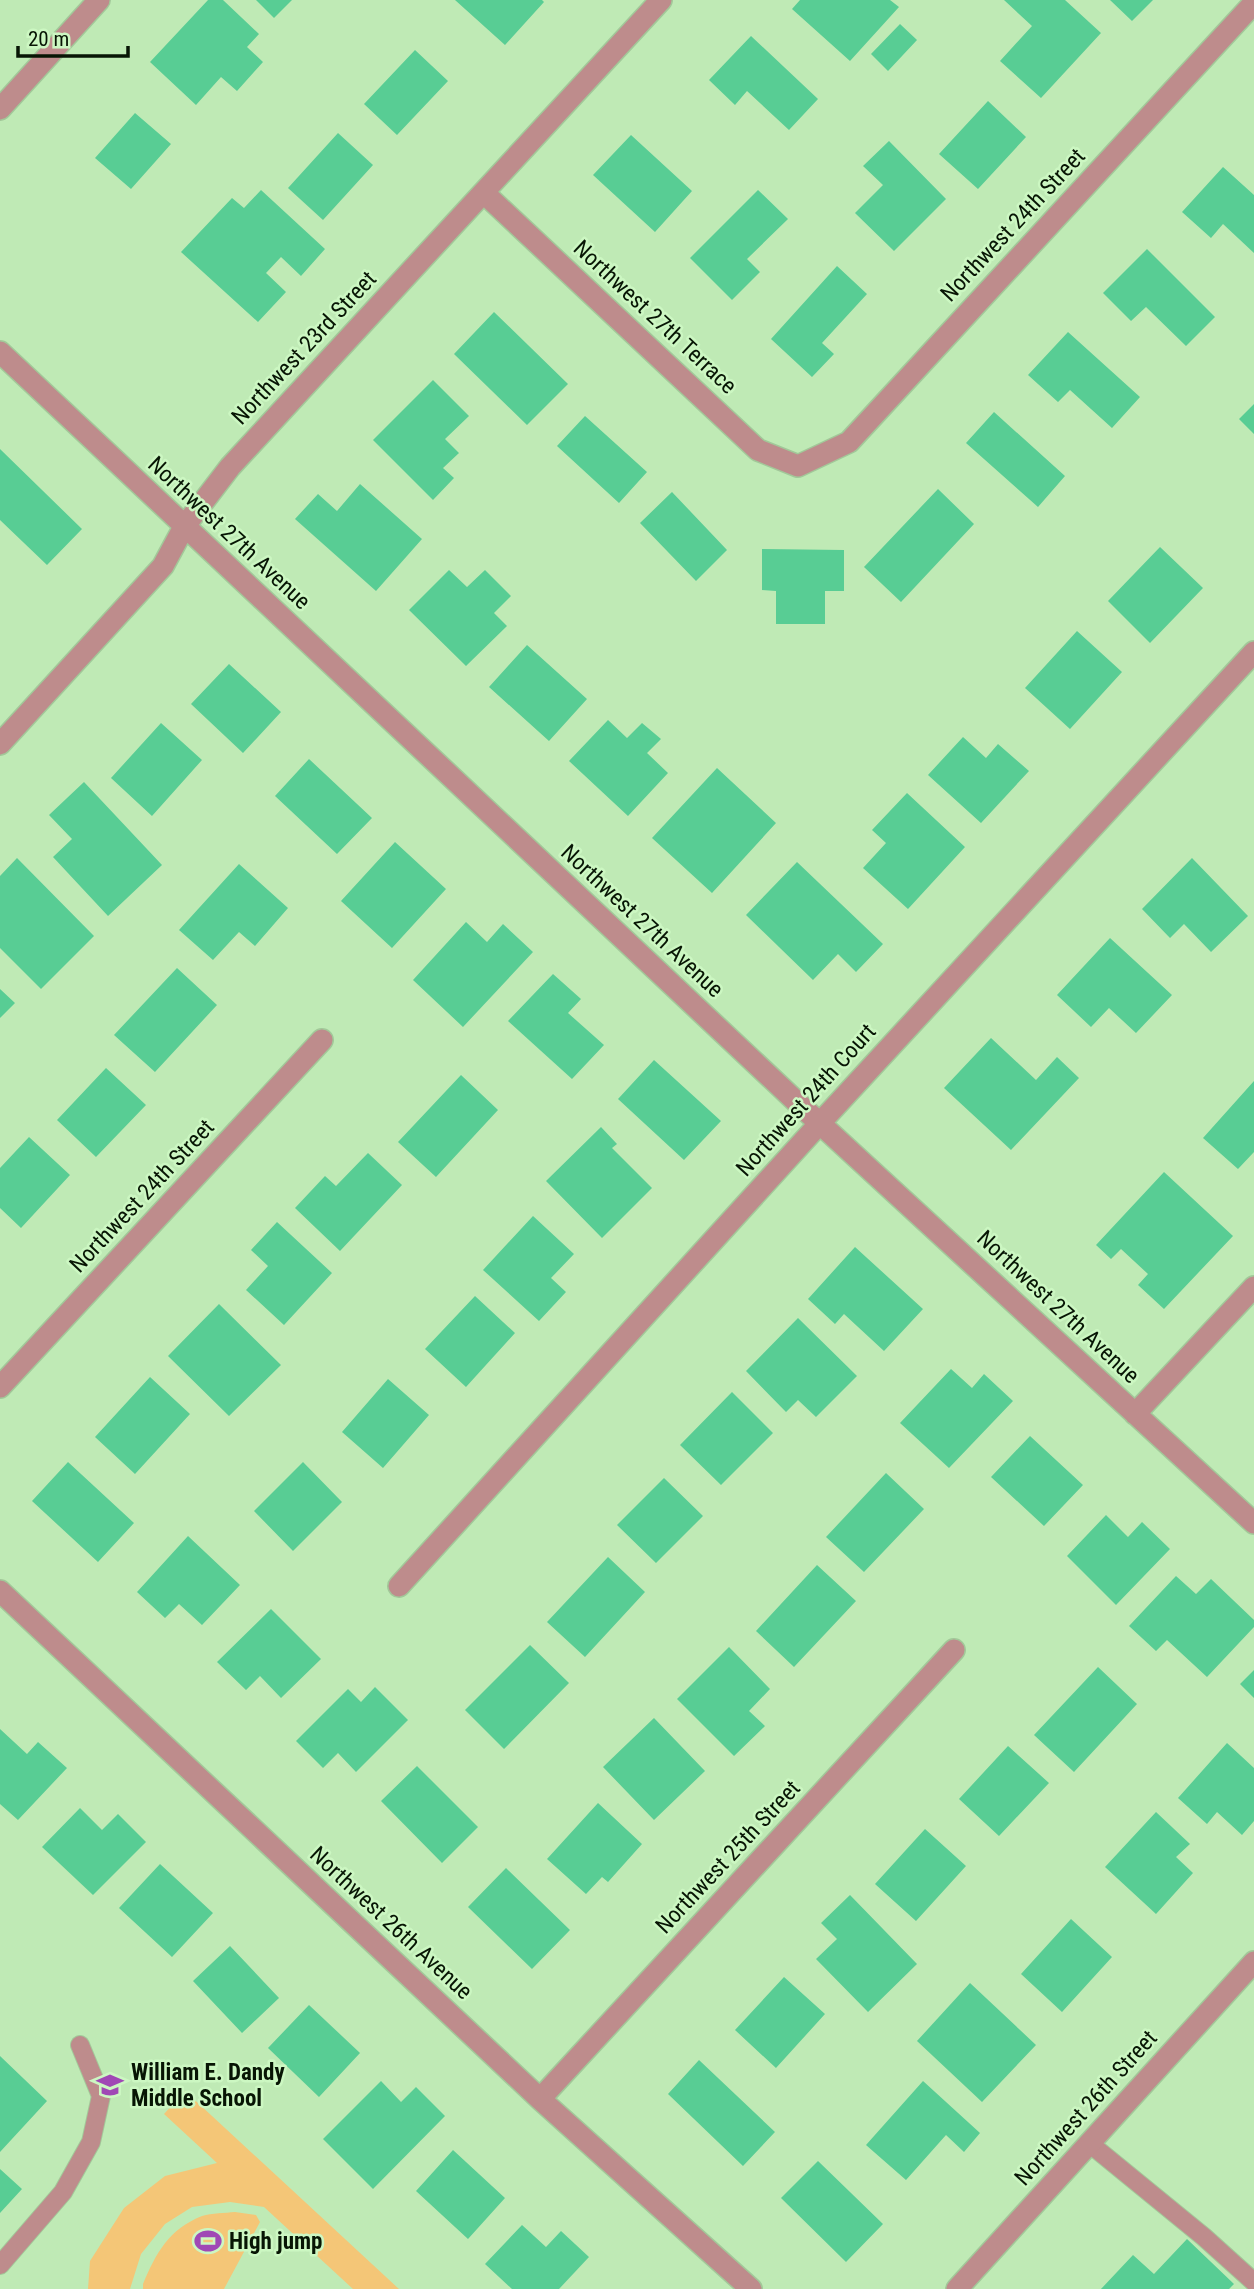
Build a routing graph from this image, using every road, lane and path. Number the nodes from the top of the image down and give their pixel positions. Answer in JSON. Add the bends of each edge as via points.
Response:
{"nodes":[{"id":1,"x":99,"y":0,"type":"edge"},
{"id":2,"x":661,"y":0,"type":"edge"},
{"id":3,"x":1254,"y":3,"type":"edge"},
{"id":4,"x":0,"y":109,"type":"edge"},
{"id":5,"x":484,"y":193,"type":"junction"},
{"id":6,"x":0,"y":352,"type":"edge"},
{"id":7,"x":798,"y":466,"type":"joint"},
{"id":8,"x":184,"y":527,"type":"junction"},
{"id":9,"x":1254,"y":652,"type":"edge"},
{"id":10,"x":0,"y":744,"type":"edge"},
{"id":11,"x":322,"y":1040,"type":"dead end"},
{"id":12,"x":820,"y":1123,"type":"junction"},
{"id":13,"x":1254,"y":1287,"type":"edge"},
{"id":14,"x":0,"y":1387,"type":"edge"},
{"id":15,"x":1135,"y":1414,"type":"junction"},
{"id":16,"x":1254,"y":1523,"type":"edge"},
{"id":17,"x":399,"y":1586,"type":"dead end"},
{"id":18,"x":0,"y":1591,"type":"edge"},
{"id":19,"x":954,"y":1650,"type":"dead end"},
{"id":20,"x":1254,"y":1962,"type":"edge"},
{"id":21,"x":80,"y":2045,"type":"dead end"},
{"id":22,"x":540,"y":2099,"type":"junction"},
{"id":23,"x":1089,"y":2143,"type":"junction"},
{"id":24,"x":0,"y":2265,"type":"edge"},
{"id":25,"x":1254,"y":2282,"type":"edge"},
{"id":26,"x":751,"y":2289,"type":"edge"},
{"id":27,"x":957,"y":2289,"type":"edge"}],
"edges":[{"from":1,"to":4,"type":"street"},
{"from":2,"to":5,"type":"street","name":"Northwest 23rd Street"},
{"from":3,"to":7,"type":"street","name":"Northwest 24th Street","via":[[849,442]]},
{"from":5,"to":7,"type":"street","name":"Northwest 27th Terrace","via":[[758,450]]},
{"from":5,"to":8,"type":"street","name":"Northwest 23rd Street","via":[[230,467]]},
{"from":6,"to":8,"type":"street","name":"Northwest 27th Avenue"},
{"from":8,"to":10,"type":"street","name":"Northwest 23rd Street","via":[[163,566]]},
{"from":8,"to":12,"type":"street","name":"Northwest 27th Avenue"},
{"from":9,"to":12,"type":"street","name":"Northwest 24th Court"},
{"from":11,"to":14,"type":"street","name":"Northwest 24th Street"},
{"from":12,"to":15,"type":"street","name":"Northwest 27th Avenue"},
{"from":12,"to":17,"type":"street","name":"Northwest 24th Court"},
{"from":13,"to":15,"type":"street"},
{"from":15,"to":16,"type":"street","name":"Northwest 27th Avenue"},
{"from":18,"to":22,"type":"street","name":"Northwest 26th Avenue"},
{"from":19,"to":22,"type":"street","name":"Northwest 25th Street"},
{"from":20,"to":23,"type":"street","name":"Northwest 26th Street"},
{"from":21,"to":24,"type":"lane","via":[[101,2096],[91,2142],[63,2192]]},
{"from":22,"to":26,"type":"street","name":"Northwest 26th Avenue"},
{"from":23,"to":25,"type":"lane"},
{"from":23,"to":27,"type":"street","name":"Northwest 26th Street"}]}
